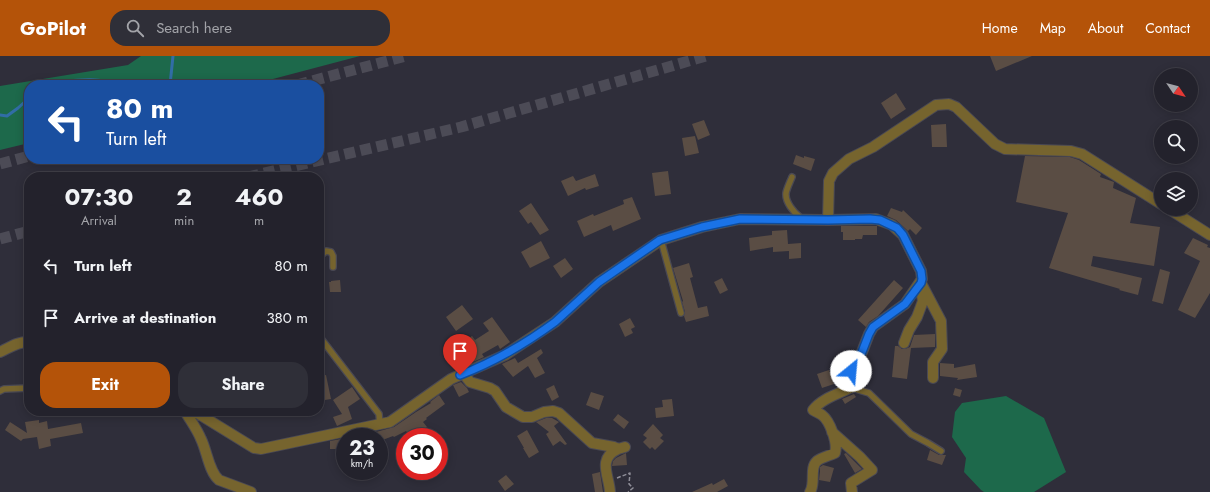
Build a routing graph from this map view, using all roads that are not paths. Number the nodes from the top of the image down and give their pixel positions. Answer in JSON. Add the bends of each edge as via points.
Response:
{"nodes":[{"id":1,"x":792,"y":177,"type":"dead end"},
{"id":2,"x":1154,"y":200,"type":"edge"},
{"id":3,"x":1180,"y":216,"type":"edge"},
{"id":4,"x":804,"y":220,"type":"junction"},
{"id":5,"x":828,"y":220,"type":"junction"},
{"id":6,"x":1210,"y":235,"type":"edge"},
{"id":7,"x":660,"y":240,"type":"junction"},
{"id":8,"x":324,"y":253,"type":"edge"},
{"id":9,"x":333,"y":267,"type":"dead end"},
{"id":10,"x":921,"y":283,"type":"junction"},
{"id":11,"x":681,"y":313,"type":"dead end"},
{"id":12,"x":24,"y":342,"type":"edge"},
{"id":13,"x":324,"y":342,"type":"edge"},
{"id":14,"x":904,"y":343,"type":"dead end"},
{"id":15,"x":0,"y":352,"type":"edge"},
{"id":16,"x":463,"y":374,"type":"junction"},
{"id":17,"x":933,"y":378,"type":"dead end"},
{"id":18,"x":24,"y":388,"type":"edge"},
{"id":19,"x":850,"y":388,"type":"junction"},
{"id":20,"x":0,"y":391,"type":"edge"},
{"id":21,"x":188,"y":416,"type":"edge"},
{"id":22,"x":202,"y":416,"type":"edge"},
{"id":23,"x":380,"y":425,"type":"junction"},
{"id":24,"x":832,"y":432,"type":"junction"},
{"id":25,"x":941,"y":451,"type":"dead end"},
{"id":26,"x":251,"y":492,"type":"edge"},
{"id":27,"x":610,"y":492,"type":"edge"},
{"id":28,"x":810,"y":492,"type":"edge"},
{"id":29,"x":852,"y":492,"type":"edge"}],
"edges":[{"from":1,"to":4,"type":"lane","via":[[786,192],[787,200],[796,214]]},
{"from":2,"to":5,"type":"street","via":[[1076,152],[1000,147],[956,107],[942,104],[936,105],[873,147],[849,159],[833,173],[829,180]]},
{"from":3,"to":6,"type":"street"},
{"from":4,"to":5,"type":"street"},
{"from":4,"to":7,"type":"street","via":[[740,219]]},
{"from":5,"to":10,"type":"street","via":[[876,219],[897,228],[921,271]]},
{"from":7,"to":11,"type":"lane"},
{"from":7,"to":16,"type":"street","via":[[599,282],[547,328],[505,355]]},
{"from":8,"to":9,"type":"lane","via":[[331,252]]},
{"from":10,"to":14,"type":"street","via":[[923,301]]},
{"from":10,"to":17,"type":"street","via":[[941,321],[942,349],[933,362]]},
{"from":10,"to":19,"type":"street","via":[[905,304],[873,327],[862,352],[852,364],[851,371],[855,384],[854,388]]},
{"from":12,"to":15,"type":"street"},
{"from":13,"to":23,"type":"lane","via":[[379,414]]},
{"from":16,"to":23,"type":"street","via":[[451,379],[394,420]]},
{"from":16,"to":27,"type":"street","via":[[470,382],[495,391],[506,407],[523,417],[532,417],[544,412],[559,413],[592,442],[622,448],[612,452],[606,460]]},
{"from":18,"to":20,"type":"lane"},
{"from":19,"to":24,"type":"street","via":[[822,402],[813,410],[824,417]]},
{"from":19,"to":25,"type":"lane","via":[[869,394],[911,434]]},
{"from":21,"to":26,"type":"street","via":[[200,437],[216,478]]},
{"from":22,"to":23,"type":"street","via":[[254,448],[260,449]]},
{"from":24,"to":28,"type":"street","via":[[835,453],[816,462]]},
{"from":24,"to":29,"type":"street","via":[[872,470],[851,483]]}]}
